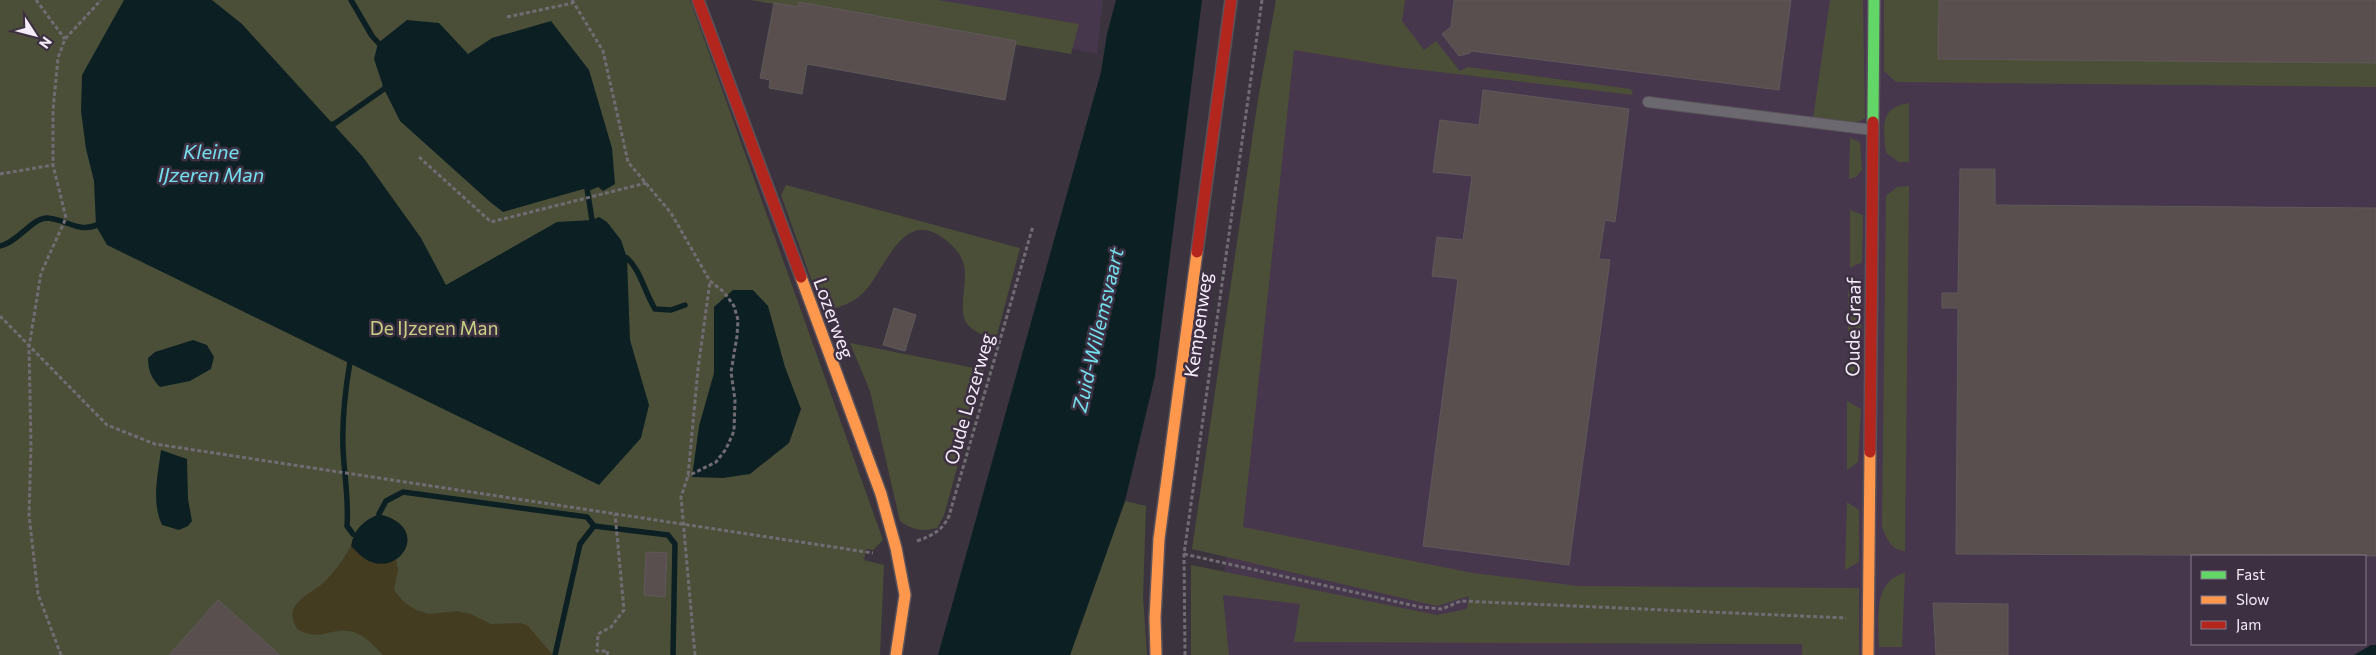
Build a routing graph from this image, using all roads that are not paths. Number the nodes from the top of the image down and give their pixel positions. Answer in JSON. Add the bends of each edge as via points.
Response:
{"nodes":[{"id":1,"x":698,"y":0,"type":"edge"},
{"id":2,"x":1231,"y":0,"type":"edge"},
{"id":3,"x":1874,"y":0,"type":"edge"},
{"id":4,"x":1648,"y":102,"type":"dead end"},
{"id":5,"x":1873,"y":130,"type":"junction"},
{"id":6,"x":896,"y":655,"type":"edge"},
{"id":7,"x":1156,"y":655,"type":"edge"},
{"id":8,"x":1868,"y":655,"type":"edge"}],
"edges":[{"from":1,"to":6,"type":"street","name":"Lozerweg","via":[[881,494],[905,594]]},
{"from":2,"to":7,"type":"street","name":"Kempenweg","via":[[1159,538]]},
{"from":3,"to":5,"type":"street","name":"Oude Graaf"},
{"from":4,"to":5,"type":"lane"},
{"from":5,"to":8,"type":"street","name":"Oude Graaf"}]}
